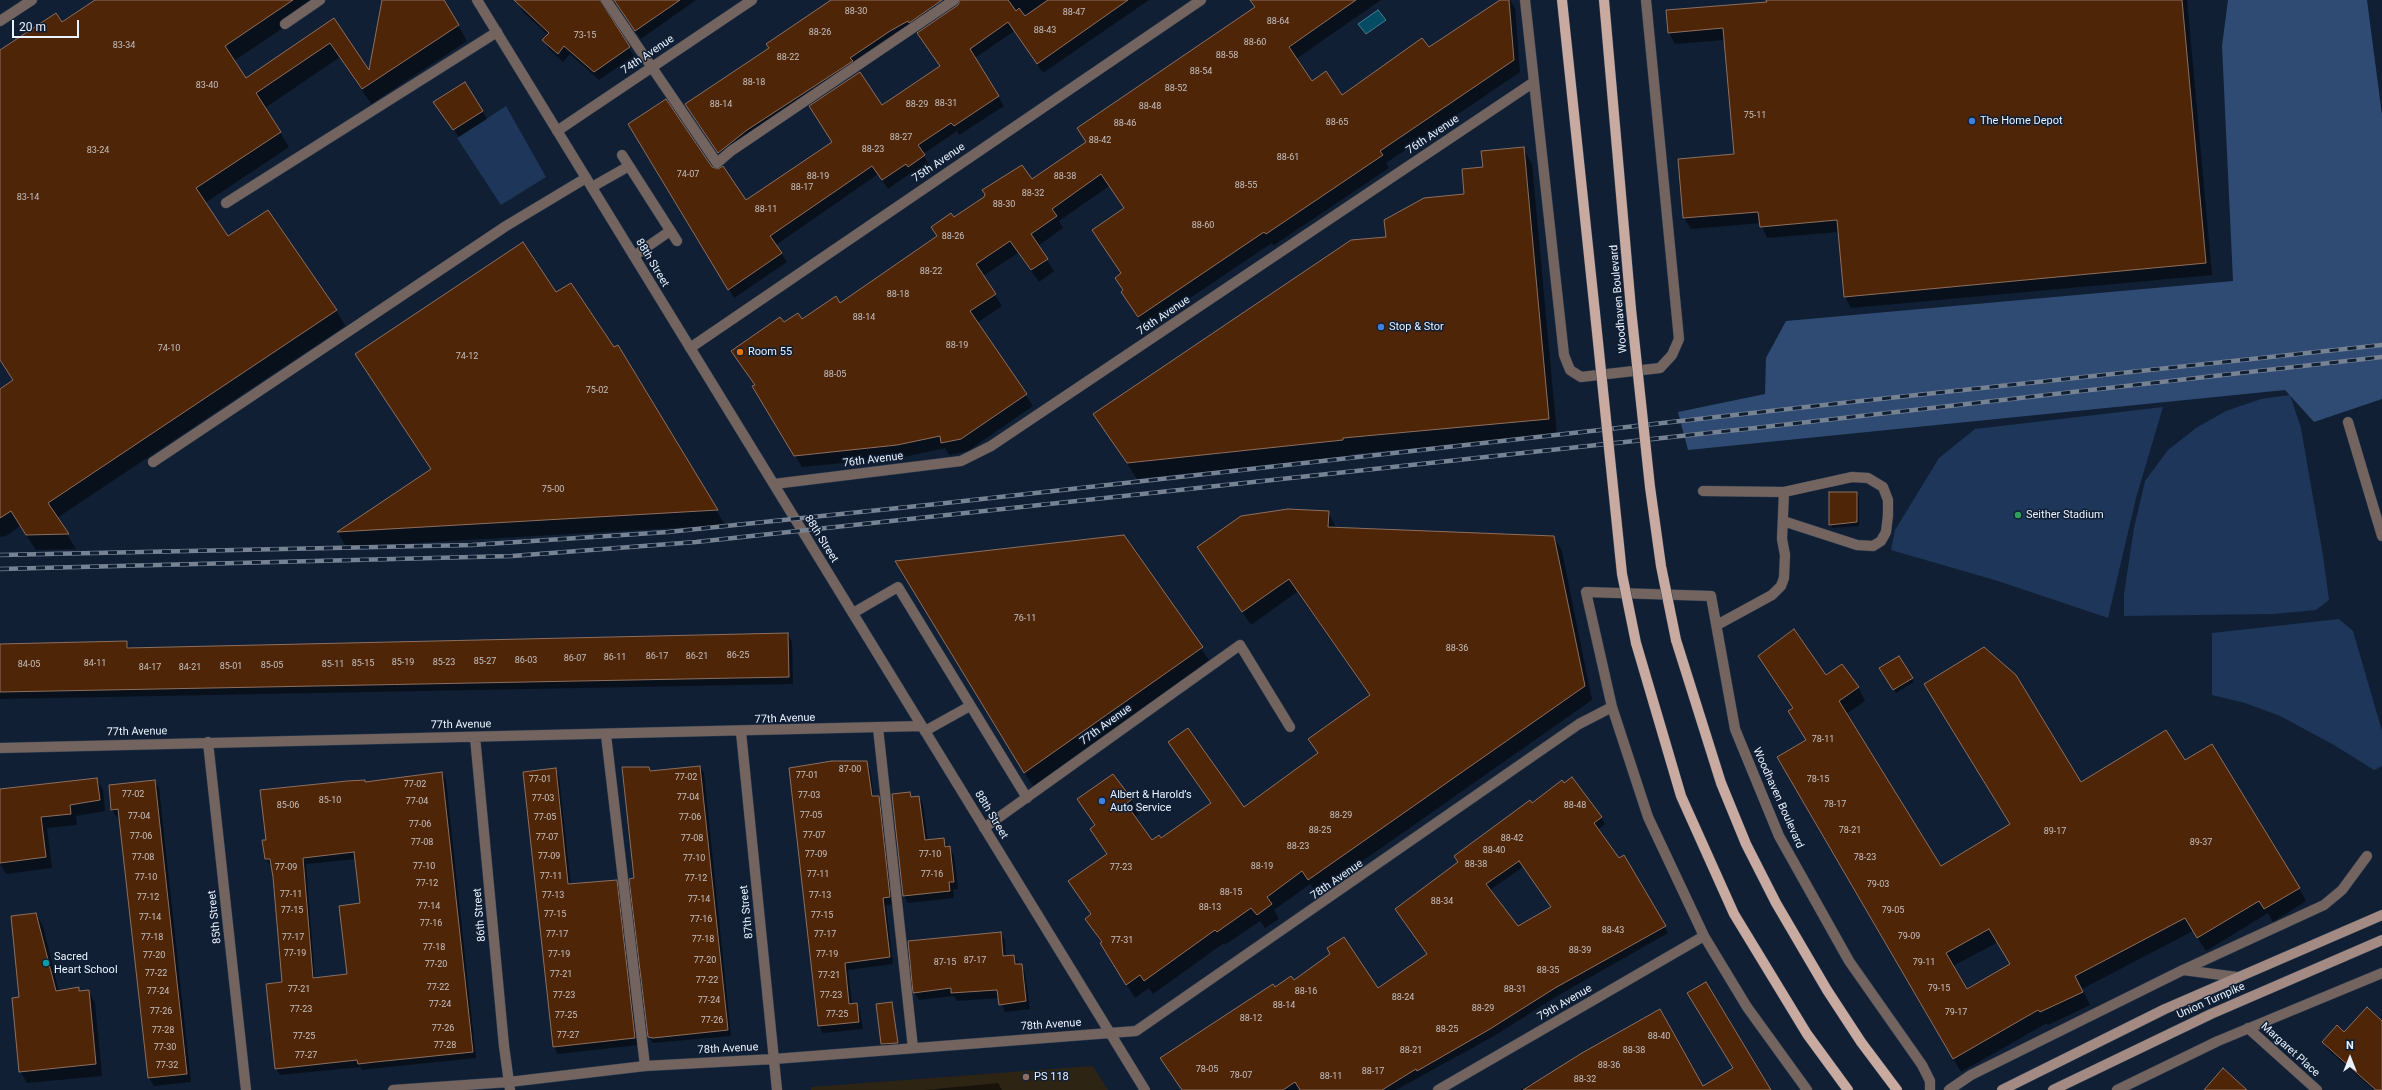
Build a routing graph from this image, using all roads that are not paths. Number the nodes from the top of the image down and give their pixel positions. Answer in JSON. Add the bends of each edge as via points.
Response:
{"nodes":[{"id":1,"x":32,"y":0,"type":"edge"},
{"id":2,"x":320,"y":0,"type":"edge"},
{"id":3,"x":477,"y":0,"type":"edge"},
{"id":4,"x":606,"y":0,"type":"edge"},
{"id":5,"x":752,"y":0,"type":"edge"},
{"id":6,"x":954,"y":0,"type":"edge"},
{"id":7,"x":1202,"y":0,"type":"edge"},
{"id":8,"x":1525,"y":0,"type":"edge"},
{"id":9,"x":1562,"y":0,"type":"edge"},
{"id":10,"x":1604,"y":0,"type":"edge"},
{"id":11,"x":1646,"y":0,"type":"edge"},
{"id":12,"x":0,"y":21,"type":"edge"},
{"id":13,"x":285,"y":24,"type":"dead end"},
{"id":14,"x":497,"y":32,"type":"junction"},
{"id":15,"x":652,"y":67,"type":"junction"},
{"id":16,"x":1534,"y":82,"type":"junction"},
{"id":17,"x":557,"y":131,"type":"junction"},
{"id":18,"x":622,"y":155,"type":"dead end"},
{"id":19,"x":629,"y":166,"type":"junction"},
{"id":20,"x":589,"y":183,"type":"junction"},
{"id":21,"x":226,"y":203,"type":"dead end"},
{"id":22,"x":670,"y":231,"type":"junction"},
{"id":23,"x":677,"y":241,"type":"dead end"},
{"id":24,"x":634,"y":256,"type":"junction"},
{"id":25,"x":690,"y":348,"type":"junction"},
{"id":26,"x":2348,"y":422,"type":"dead end"},
{"id":27,"x":153,"y":462,"type":"dead end"},
{"id":28,"x":774,"y":484,"type":"junction"},
{"id":29,"x":1703,"y":491,"type":"dead end"},
{"id":30,"x":1784,"y":492,"type":"junction"},
{"id":31,"x":1784,"y":521,"type":"junction"},
{"id":32,"x":2382,"y":536,"type":"edge"},
{"id":33,"x":853,"y":613,"type":"junction"},
{"id":34,"x":1717,"y":626,"type":"junction"},
{"id":35,"x":970,"y":706,"type":"junction"},
{"id":36,"x":1612,"y":707,"type":"junction"},
{"id":37,"x":1290,"y":727,"type":"dead end"},
{"id":38,"x":878,"y":728,"type":"junction"},
{"id":39,"x":924,"y":729,"type":"junction"},
{"id":40,"x":741,"y":732,"type":"junction"},
{"id":41,"x":606,"y":735,"type":"junction"},
{"id":42,"x":475,"y":737,"type":"junction"},
{"id":43,"x":208,"y":742,"type":"junction"},
{"id":44,"x":0,"y":748,"type":"edge"},
{"id":45,"x":1027,"y":798,"type":"junction"},
{"id":46,"x":984,"y":828,"type":"junction"},
{"id":47,"x":2366,"y":856,"type":"dead end"},
{"id":48,"x":2382,"y":915,"type":"edge"},
{"id":49,"x":1704,"y":936,"type":"junction"},
{"id":50,"x":2382,"y":940,"type":"edge"},
{"id":51,"x":2183,"y":970,"type":"junction"},
{"id":52,"x":2382,"y":973,"type":"edge"},
{"id":53,"x":2237,"y":977,"type":"junction"},
{"id":54,"x":2248,"y":1028,"type":"junction"},
{"id":55,"x":1110,"y":1033,"type":"junction"},
{"id":56,"x":913,"y":1048,"type":"junction"},
{"id":57,"x":774,"y":1059,"type":"junction"},
{"id":58,"x":644,"y":1066,"type":"junction"},
{"id":59,"x":510,"y":1086,"type":"edge"},
{"id":60,"x":246,"y":1090,"type":"edge"},
{"id":61,"x":393,"y":1090,"type":"edge"},
{"id":62,"x":777,"y":1090,"type":"edge"},
{"id":63,"x":1145,"y":1090,"type":"edge"},
{"id":64,"x":1438,"y":1090,"type":"edge"},
{"id":65,"x":1806,"y":1090,"type":"edge"},
{"id":66,"x":1848,"y":1090,"type":"edge"},
{"id":67,"x":1897,"y":1090,"type":"edge"},
{"id":68,"x":1930,"y":1090,"type":"edge"},
{"id":69,"x":1950,"y":1090,"type":"edge"},
{"id":70,"x":2002,"y":1090,"type":"edge"},
{"id":71,"x":2054,"y":1090,"type":"edge"},
{"id":72,"x":2117,"y":1090,"type":"edge"},
{"id":73,"x":2317,"y":1090,"type":"edge"}],
"edges":[{"from":1,"to":12,"type":"street"},
{"from":2,"to":13,"type":"street"},
{"from":3,"to":14,"type":"street","name":"88th Street"},
{"from":4,"to":15,"type":"street"},
{"from":5,"to":15,"type":"street","name":"74th Avenue"},
{"from":6,"to":15,"type":"street","via":[[738,146],[717,163]]},
{"from":7,"to":25,"type":"street","name":"75th Avenue"},
{"from":8,"to":16,"type":"street"},
{"from":9,"to":66,"type":"main road","bridge":true,"via":[[1622,574],[1636,643],[1681,796],[1734,914],[1807,1034]]},
{"from":10,"to":67,"type":"main road","name":"Woodhaven Boulevard","bridge":true,"via":[[1631,309],[1650,487],[1661,566],[1676,640],[1721,783],[1746,844],[1776,903],[1827,990]]},
{"from":11,"to":16,"type":"street","via":[[1679,339],[1672,355],[1660,368],[1581,377],[1570,370],[1564,355]]},
{"from":14,"to":17,"type":"street","name":"88th Street"},
{"from":14,"to":21,"type":"street"},
{"from":15,"to":17,"type":"street","name":"74th Avenue"},
{"from":16,"to":28,"type":"street","name":"76th Avenue","via":[[991,446],[961,461]]},
{"from":17,"to":20,"type":"street","name":"88th Street"},
{"from":18,"to":19,"type":"street"},
{"from":19,"to":20,"type":"street"},
{"from":19,"to":22,"type":"street"},
{"from":20,"to":24,"type":"street","name":"88th Street"},
{"from":20,"to":27,"type":"street","via":[[506,226]]},
{"from":22,"to":23,"type":"street"},
{"from":22,"to":24,"type":"street"},
{"from":24,"to":25,"type":"street","name":"88th Street"},
{"from":25,"to":28,"type":"street","name":"88th Street"},
{"from":26,"to":32,"type":"street"},
{"from":28,"to":33,"type":"street","name":"88th Street"},
{"from":29,"to":30,"type":"street"},
{"from":30,"to":31,"type":"street"},
{"from":30,"to":31,"type":"street","via":[[1852,477],[1868,478],[1883,487],[1888,500],[1886,532],[1881,541],[1873,546],[1857,545]]},
{"from":31,"to":34,"type":"street","via":[[1784,578],[1781,586],[1772,595]]},
{"from":33,"to":35,"type":"street","via":[[898,588]]},
{"from":33,"to":39,"type":"street","name":"88th Street"},
{"from":34,"to":36,"type":"street","name":"Woodhaven Boulevard","via":[[1711,596],[1586,592]]},
{"from":34,"to":68,"type":"street","name":"Woodhaven Boulevard","via":[[1735,729],[1779,836],[1849,961],[1922,1065],[1930,1081]]},
{"from":35,"to":39,"type":"street"},
{"from":35,"to":45,"type":"street"},
{"from":36,"to":49,"type":"street","name":"Woodhaven Boulevard","via":[[1648,816]]},
{"from":36,"to":55,"type":"street","name":"78th Avenue","via":[[1579,724],[1143,1028],[1136,1032]]},
{"from":37,"to":45,"type":"street","name":"77th Avenue","via":[[1240,645]]},
{"from":38,"to":39,"type":"street","name":"77th Avenue"},
{"from":38,"to":40,"type":"street","name":"77th Avenue"},
{"from":38,"to":56,"type":"street"},
{"from":39,"to":46,"type":"street","name":"88th Street"},
{"from":40,"to":41,"type":"street","name":"77th Avenue"},
{"from":40,"to":57,"type":"street","name":"87th Street"},
{"from":41,"to":42,"type":"street","name":"77th Avenue"},
{"from":41,"to":58,"type":"street"},
{"from":42,"to":43,"type":"street","name":"77th Avenue"},
{"from":42,"to":59,"type":"street","name":"86th Street"},
{"from":43,"to":44,"type":"street","name":"77th Avenue"},
{"from":43,"to":60,"type":"street","name":"85th Street"},
{"from":45,"to":46,"type":"street","name":"77th Avenue"},
{"from":46,"to":55,"type":"street","name":"88th Street"},
{"from":47,"to":51,"type":"street","via":[[2342,890],[2324,905]]},
{"from":48,"to":53,"type":"main road","name":"Union Turnpike"},
{"from":49,"to":64,"type":"street","name":"79th Avenue"},
{"from":49,"to":65,"type":"street","name":"Woodhaven Boulevard","via":[[1747,1007]]},
{"from":50,"to":71,"type":"main road","name":"Union Turnpike","via":[[2211,1014]]},
{"from":51,"to":53,"type":"street","name":"Union Turnpike"},
{"from":51,"to":69,"type":"street","via":[[1970,1075]]},
{"from":52,"to":54,"type":"street"},
{"from":53,"to":70,"type":"main road","name":"Union Turnpike","via":[[2136,1022]]},
{"from":54,"to":72,"type":"street"},
{"from":54,"to":73,"type":"street","name":"Margaret Place"},
{"from":55,"to":56,"type":"street","name":"78th Avenue"},
{"from":55,"to":63,"type":"street","name":"88th Street"},
{"from":56,"to":57,"type":"street","name":"78th Avenue"},
{"from":57,"to":58,"type":"street","name":"78th Avenue"},
{"from":57,"to":62,"type":"street","name":"87th Street"},
{"from":58,"to":59,"type":"street","name":"78th Avenue"},
{"from":59,"to":61,"type":"street","name":"78th Avenue"}]}
